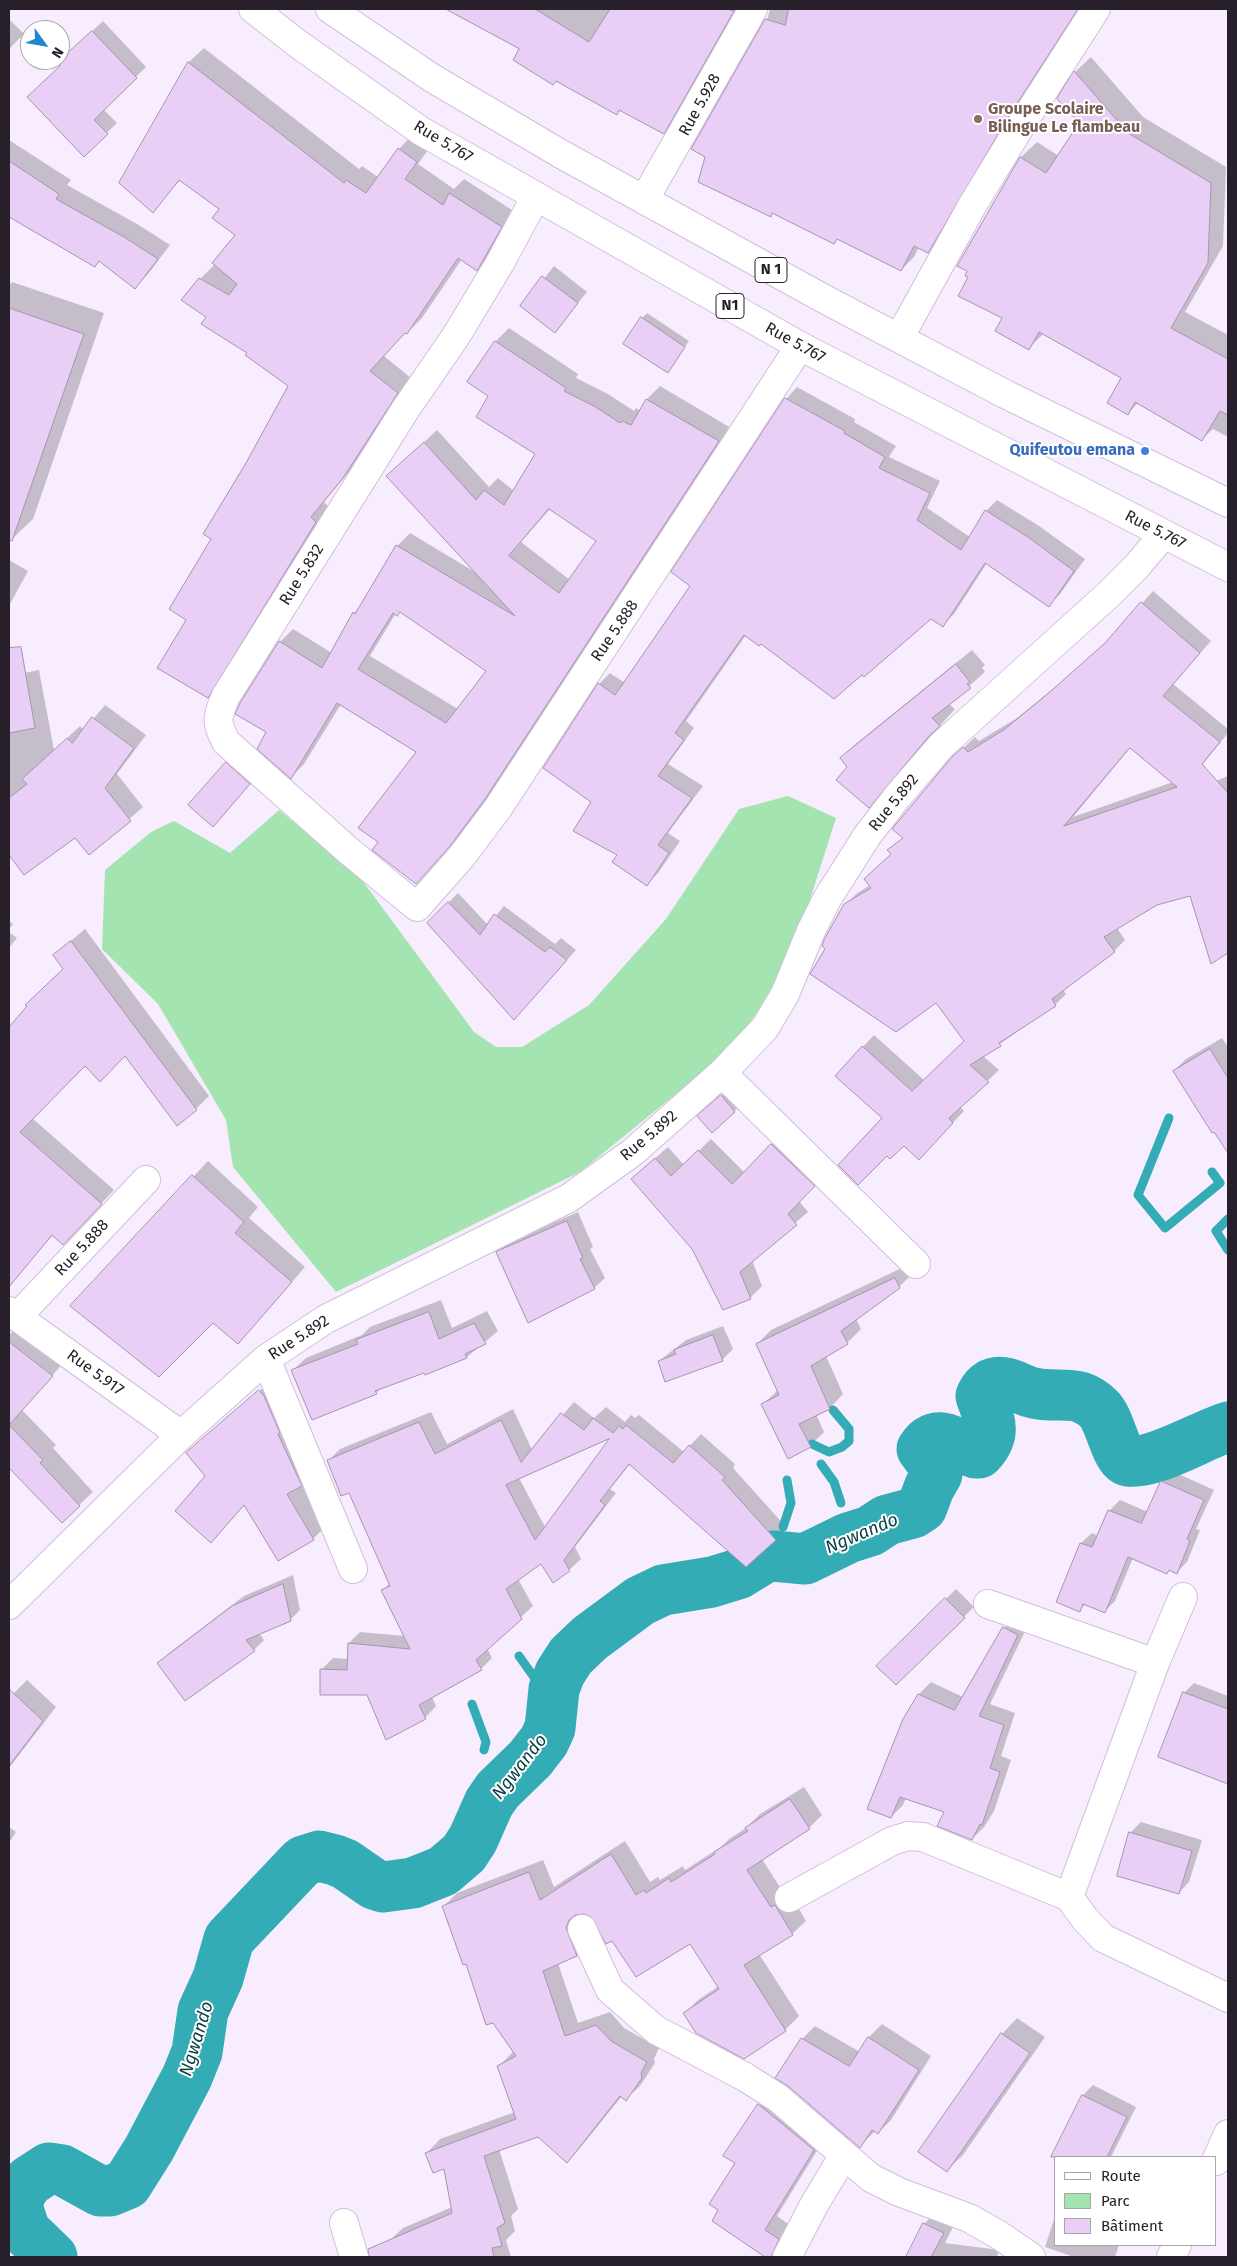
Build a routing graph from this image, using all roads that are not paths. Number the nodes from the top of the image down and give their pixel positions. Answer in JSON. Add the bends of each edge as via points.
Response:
{"nodes":[{"id":1,"x":254,"y":9,"type":"edge"},
{"id":2,"x":330,"y":9,"type":"edge"},
{"id":3,"x":753,"y":9,"type":"edge"},
{"id":4,"x":1096,"y":9,"type":"edge"},
{"id":5,"x":536,"y":196,"type":"junction"},
{"id":6,"x":644,"y":200,"type":"junction"},
{"id":7,"x":899,"y":338,"type":"junction"},
{"id":8,"x":800,"y":346,"type":"junction"},
{"id":9,"x":1228,"y":503,"type":"edge"},
{"id":10,"x":1163,"y":535,"type":"junction"},
{"id":11,"x":1228,"y":567,"type":"edge"},
{"id":12,"x":417,"y":907,"type":"joint"},
{"id":13,"x":722,"y":1073,"type":"junction"},
{"id":14,"x":146,"y":1180,"type":"dead end"},
{"id":15,"x":916,"y":1264,"type":"dead end"},
{"id":16,"x":13,"y":1314,"type":"edge"},
{"id":17,"x":266,"y":1359,"type":"junction"},
{"id":18,"x":180,"y":1435,"type":"junction"},
{"id":19,"x":353,"y":1569,"type":"dead end"},
{"id":20,"x":1183,"y":1597,"type":"dead end"},
{"id":21,"x":988,"y":1604,"type":"dead end"},
{"id":22,"x":9,"y":1605,"type":"edge"},
{"id":23,"x":1155,"y":1663,"type":"junction"},
{"id":24,"x":1069,"y":1897,"type":"junction"},
{"id":25,"x":789,"y":1898,"type":"dead end"},
{"id":26,"x":582,"y":1929,"type":"dead end"},
{"id":27,"x":1228,"y":1998,"type":"edge"},
{"id":28,"x":1228,"y":2136,"type":"edge"},
{"id":29,"x":844,"y":2155,"type":"junction"},
{"id":30,"x":1217,"y":2159,"type":"edge"},
{"id":31,"x":344,"y":2223,"type":"dead end"},
{"id":32,"x":354,"y":2257,"type":"edge"},
{"id":33,"x":787,"y":2257,"type":"edge"},
{"id":34,"x":1030,"y":2257,"type":"edge"}],
"edges":[{"from":1,"to":5,"type":"main road","name":"Rue 5.767","number":"N1","via":[[422,131]]},
{"from":2,"to":6,"type":"main road","number":"N 1","via":[[432,78]]},
{"from":3,"to":6,"type":"main road","name":"Rue 5.928"},
{"from":4,"to":7,"type":"main road","via":[[982,190]]},
{"from":5,"to":8,"type":"main road","name":"Rue 5.767","number":"N1"},
{"from":5,"to":12,"type":"main road","name":"Rue 5.832","via":[[456,336],[400,419],[226,696],[219,713],[218,726],[226,742]]},
{"from":6,"to":7,"type":"main road","number":"N 1"},
{"from":7,"to":9,"type":"main road","number":"N 1","via":[[1005,394]]},
{"from":8,"to":10,"type":"main road","name":"Rue 5.767","number":"N1"},
{"from":8,"to":12,"type":"main road","name":"Rue 5.888","via":[[498,808],[462,856]]},
{"from":10,"to":11,"type":"main road","name":"Rue 5.767","number":"N1"},
{"from":10,"to":13,"type":"main road","name":"Rue 5.892","via":[[1109,594],[942,746],[897,797],[867,836],[827,899],[785,994],[765,1028]]},
{"from":13,"to":15,"type":"main road"},
{"from":13,"to":17,"type":"main road","name":"Rue 5.892","via":[[633,1152],[569,1198],[326,1319]]},
{"from":14,"to":16,"type":"main road","name":"Rue 5.888"},
{"from":16,"to":18,"type":"main road","name":"Rue 5.917"},
{"from":17,"to":18,"type":"main road","name":"Rue 5.892"},
{"from":17,"to":19,"type":"main road"},
{"from":18,"to":22,"type":"main road","name":"Rue 5.892"},
{"from":20,"to":23,"type":"main road"},
{"from":21,"to":23,"type":"main road"},
{"from":23,"to":24,"type":"main road"},
{"from":24,"to":25,"type":"main road","via":[[923,1837],[908,1836],[892,1841]]},
{"from":24,"to":27,"type":"main road","via":[[1103,1938]]},
{"from":26,"to":29,"type":"main road","via":[[610,1990],[656,2030],[778,2098]]},
{"from":28,"to":30,"type":"main road"},
{"from":29,"to":33,"type":"main road"},
{"from":29,"to":34,"type":"main road","via":[[870,2178],[969,2218]]},
{"from":31,"to":32,"type":"main road"}]}
